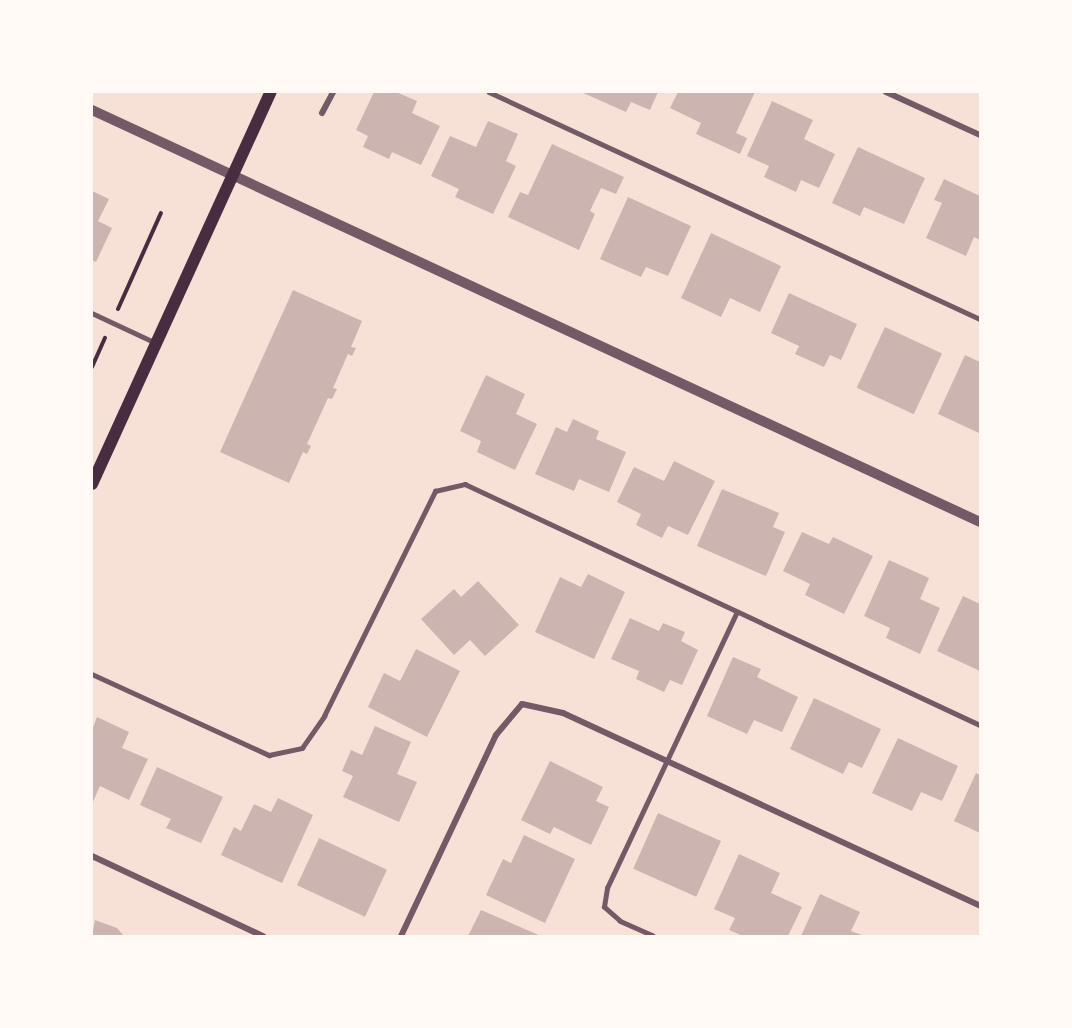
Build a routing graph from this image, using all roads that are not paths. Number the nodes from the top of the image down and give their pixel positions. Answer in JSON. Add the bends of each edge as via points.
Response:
{"nodes":[{"id":1,"x":271,"y":92,"type":"edge"},
{"id":2,"x":333,"y":92,"type":"edge"},
{"id":3,"x":489,"y":92,"type":"edge"},
{"id":4,"x":886,"y":92,"type":"edge"},
{"id":5,"x":92,"y":110,"type":"edge"},
{"id":6,"x":322,"y":113,"type":"dead end"},
{"id":7,"x":981,"y":135,"type":"edge"},
{"id":8,"x":232,"y":176,"type":"junction"},
{"id":9,"x":92,"y":313,"type":"edge"},
{"id":10,"x":981,"y":318,"type":"edge"},
{"id":11,"x":156,"y":343,"type":"junction"},
{"id":12,"x":92,"y":484,"type":"edge"},
{"id":13,"x":981,"y":522,"type":"edge"},
{"id":14,"x":737,"y":612,"type":"junction"},
{"id":15,"x":92,"y":674,"type":"edge"},
{"id":16,"x":981,"y":726,"type":"edge"},
{"id":17,"x":667,"y":761,"type":"junction"},
{"id":18,"x":92,"y":856,"type":"edge"},
{"id":19,"x":981,"y":906,"type":"edge"},
{"id":20,"x":263,"y":936,"type":"edge"},
{"id":21,"x":401,"y":936,"type":"edge"},
{"id":22,"x":653,"y":936,"type":"edge"}],
"edges":[{"from":1,"to":8,"type":"main road"},
{"from":2,"to":6,"type":"street"},
{"from":3,"to":10,"type":"lane"},
{"from":4,"to":7,"type":"street"},
{"from":5,"to":8,"type":"street"},
{"from":8,"to":11,"type":"main road"},
{"from":8,"to":13,"type":"street"},
{"from":9,"to":11,"type":"lane"},
{"from":11,"to":12,"type":"main road"},
{"from":14,"to":15,"type":"lane","via":[[465,484],[435,491],[324,716],[302,748],[269,755]]},
{"from":14,"to":16,"type":"lane"},
{"from":14,"to":17,"type":"lane"},
{"from":17,"to":19,"type":"street"},
{"from":17,"to":21,"type":"street","via":[[563,713],[522,704],[496,735]]},
{"from":17,"to":22,"type":"lane","via":[[607,888],[604,907],[620,921]]},
{"from":18,"to":20,"type":"street"}]}
